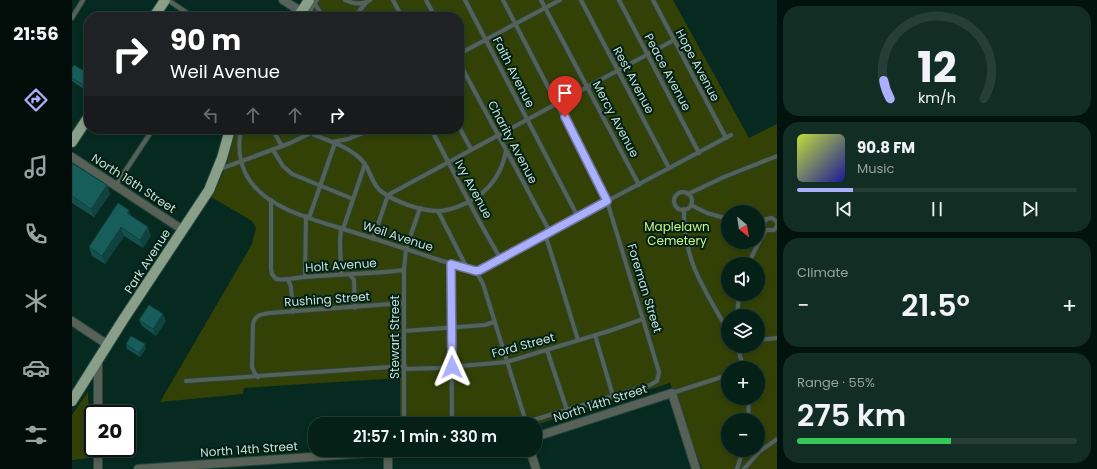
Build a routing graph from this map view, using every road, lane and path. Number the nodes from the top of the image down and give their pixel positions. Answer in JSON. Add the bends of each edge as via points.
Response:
{"nodes":[{"id":1,"x":83,"y":0,"type":"edge"},
{"id":2,"x":167,"y":0,"type":"edge"},
{"id":3,"x":283,"y":0,"type":"edge"},
{"id":4,"x":345,"y":0,"type":"edge"},
{"id":5,"x":393,"y":0,"type":"edge"},
{"id":6,"x":426,"y":0,"type":"edge"},
{"id":7,"x":465,"y":0,"type":"edge"},
{"id":8,"x":503,"y":0,"type":"edge"},
{"id":9,"x":541,"y":0,"type":"edge"},
{"id":10,"x":560,"y":0,"type":"edge"},
{"id":11,"x":581,"y":0,"type":"edge"},
{"id":12,"x":619,"y":0,"type":"edge"},
{"id":13,"x":653,"y":0,"type":"edge"},
{"id":14,"x":314,"y":1,"type":"edge"},
{"id":15,"x":369,"y":1,"type":"edge"},
{"id":16,"x":545,"y":8,"type":"junction"},
{"id":17,"x":158,"y":12,"type":"edge"},
{"id":18,"x":185,"y":12,"type":"edge"},
{"id":19,"x":298,"y":12,"type":"edge"},
{"id":20,"x":305,"y":12,"type":"edge"},
{"id":21,"x":320,"y":12,"type":"edge"},
{"id":22,"x":359,"y":12,"type":"edge"},
{"id":23,"x":399,"y":12,"type":"edge"},
{"id":24,"x":432,"y":12,"type":"edge"},
{"id":25,"x":72,"y":18,"type":"edge"},
{"id":26,"x":516,"y":24,"type":"junction"},
{"id":27,"x":486,"y":40,"type":"junction"},
{"id":28,"x":674,"y":40,"type":"junction"},
{"id":29,"x":464,"y":51,"type":"edge"},
{"id":30,"x":648,"y":54,"type":"junction"},
{"id":31,"x":617,"y":71,"type":"junction"},
{"id":32,"x":464,"y":72,"type":"edge"},
{"id":33,"x":587,"y":87,"type":"junction"},
{"id":34,"x":557,"y":103,"type":"junction"},
{"id":35,"x":527,"y":119,"type":"junction"},
{"id":36,"x":84,"y":124,"type":"edge"},
{"id":37,"x":150,"y":134,"type":"edge"},
{"id":38,"x":229,"y":134,"type":"edge"},
{"id":39,"x":240,"y":134,"type":"edge"},
{"id":40,"x":275,"y":134,"type":"edge"},
{"id":41,"x":304,"y":134,"type":"edge"},
{"id":42,"x":314,"y":134,"type":"edge"},
{"id":43,"x":359,"y":134,"type":"edge"},
{"id":44,"x":434,"y":134,"type":"edge"},
{"id":45,"x":463,"y":134,"type":"edge"},
{"id":46,"x":497,"y":135,"type":"junction"},
{"id":47,"x":731,"y":135,"type":"dead end"},
{"id":48,"x":726,"y":138,"type":"junction"},
{"id":49,"x":72,"y":142,"type":"edge"},
{"id":50,"x":334,"y":143,"type":"junction"},
{"id":51,"x":282,"y":146,"type":"junction"},
{"id":52,"x":472,"y":149,"type":"junction"},
{"id":53,"x":273,"y":150,"type":"junction"},
{"id":54,"x":506,"y":151,"type":"junction"},
{"id":55,"x":699,"y":152,"type":"junction"},
{"id":56,"x":777,"y":156,"type":"edge"},
{"id":57,"x":72,"y":157,"type":"edge"},
{"id":58,"x":241,"y":162,"type":"junction"},
{"id":59,"x":448,"y":162,"type":"junction"},
{"id":60,"x":365,"y":164,"type":"junction"},
{"id":61,"x":669,"y":168,"type":"junction"},
{"id":62,"x":218,"y":170,"type":"junction"},
{"id":63,"x":320,"y":185,"type":"junction"},
{"id":64,"x":639,"y":185,"type":"junction"},
{"id":65,"x":115,"y":186,"type":"junction"},
{"id":66,"x":688,"y":194,"type":"junction"},
{"id":67,"x":388,"y":195,"type":"junction"},
{"id":68,"x":353,"y":198,"type":"junction"},
{"id":69,"x":271,"y":200,"type":"junction"},
{"id":70,"x":607,"y":201,"type":"junction"},
{"id":71,"x":470,"y":202,"type":"junction"},
{"id":72,"x":691,"y":205,"type":"junction"},
{"id":73,"x":420,"y":208,"type":"junction"},
{"id":74,"x":684,"y":209,"type":"junction"},
{"id":75,"x":438,"y":212,"type":"junction"},
{"id":76,"x":308,"y":217,"type":"junction"},
{"id":77,"x":578,"y":217,"type":"junction"},
{"id":78,"x":721,"y":217,"type":"edge"},
{"id":79,"x":765,"y":220,"type":"edge"},
{"id":80,"x":777,"y":221,"type":"edge"},
{"id":81,"x":342,"y":228,"type":"junction"},
{"id":82,"x":776,"y":228,"type":"edge"},
{"id":83,"x":184,"y":230,"type":"junction"},
{"id":84,"x":766,"y":230,"type":"joint"},
{"id":85,"x":550,"y":232,"type":"junction"},
{"id":86,"x":545,"y":234,"type":"junction"},
{"id":87,"x":777,"y":235,"type":"edge"},
{"id":88,"x":373,"y":239,"type":"junction"},
{"id":89,"x":406,"y":250,"type":"junction"},
{"id":90,"x":752,"y":257,"type":"edge"},
{"id":91,"x":500,"y":258,"type":"junction"},
{"id":92,"x":451,"y":264,"type":"junction"},
{"id":93,"x":467,"y":268,"type":"junction"},
{"id":94,"x":404,"y":270,"type":"junction"},
{"id":95,"x":476,"y":271,"type":"junction"},
{"id":96,"x":342,"y":274,"type":"junction"},
{"id":97,"x":350,"y":275,"type":"junction"},
{"id":98,"x":305,"y":277,"type":"junction"},
{"id":99,"x":288,"y":279,"type":"junction"},
{"id":100,"x":404,"y":303,"type":"junction"},
{"id":101,"x":355,"y":308,"type":"junction"},
{"id":102,"x":293,"y":312,"type":"junction"},
{"id":103,"x":643,"y":319,"type":"junction"},
{"id":104,"x":721,"y":319,"type":"edge"},
{"id":105,"x":72,"y":321,"type":"edge"},
{"id":106,"x":494,"y":322,"type":"junction"},
{"id":107,"x":451,"y":328,"type":"junction"},
{"id":108,"x":404,"y":331,"type":"junction"},
{"id":109,"x":595,"y":335,"type":"junction"},
{"id":110,"x":777,"y":338,"type":"edge"},
{"id":111,"x":765,"y":339,"type":"edge"},
{"id":112,"x":578,"y":340,"type":"junction"},
{"id":113,"x":108,"y":345,"type":"junction"},
{"id":114,"x":547,"y":350,"type":"junction"},
{"id":115,"x":98,"y":361,"type":"junction"},
{"id":116,"x":507,"y":362,"type":"junction"},
{"id":117,"x":405,"y":367,"type":"junction"},
{"id":118,"x":452,"y":367,"type":"junction"},
{"id":119,"x":258,"y":377,"type":"junction"},
{"id":120,"x":721,"y":377,"type":"edge"},
{"id":121,"x":186,"y":381,"type":"dead end"},
{"id":122,"x":672,"y":393,"type":"junction"},
{"id":123,"x":613,"y":396,"type":"junction"},
{"id":124,"x":72,"y":401,"type":"edge"},
{"id":125,"x":98,"y":405,"type":"edge"},
{"id":126,"x":567,"y":410,"type":"junction"},
{"id":127,"x":404,"y":417,"type":"edge"},
{"id":128,"x":452,"y":417,"type":"edge"},
{"id":129,"x":524,"y":417,"type":"edge"},
{"id":130,"x":542,"y":417,"type":"edge"},
{"id":131,"x":542,"y":435,"type":"edge"},
{"id":132,"x":777,"y":439,"type":"edge"},
{"id":133,"x":765,"y":447,"type":"edge"},
{"id":134,"x":98,"y":457,"type":"edge"},
{"id":135,"x":314,"y":457,"type":"edge"},
{"id":136,"x":388,"y":457,"type":"edge"},
{"id":137,"x":532,"y":457,"type":"edge"},
{"id":138,"x":741,"y":457,"type":"edge"},
{"id":139,"x":753,"y":457,"type":"edge"},
{"id":140,"x":98,"y":469,"type":"edge"},
{"id":141,"x":138,"y":469,"type":"edge"},
{"id":142,"x":388,"y":469,"type":"edge"},
{"id":143,"x":536,"y":469,"type":"edge"},
{"id":144,"x":696,"y":469,"type":"edge"},
{"id":145,"x":737,"y":469,"type":"edge"},
{"id":146,"x":744,"y":469,"type":"edge"}],
"edges":[{"from":1,"to":25,"type":"lane"},
{"from":2,"to":17,"type":"main road"},
{"from":2,"to":18,"type":"lane"},
{"from":3,"to":19,"type":"street"},
{"from":4,"to":15,"type":"lane","via":[[357,4]]},
{"from":5,"to":23,"type":"lane"},
{"from":6,"to":24,"type":"lane"},
{"from":7,"to":27,"type":"lane","name":"Faith Avenue"},
{"from":8,"to":26,"type":"lane","name":"Foreman Street"},
{"from":9,"to":16,"type":"lane","name":"Mercy Avenue"},
{"from":10,"to":16,"type":"lane"},
{"from":11,"to":31,"type":"lane","name":"Rest Avenue"},
{"from":12,"to":30,"type":"lane","name":"Peace Avenue"},
{"from":13,"to":28,"type":"lane","name":"Hope Avenue"},
{"from":14,"to":20,"type":"main road"},
{"from":14,"to":21,"type":"lane"},
{"from":15,"to":22,"type":"lane"},
{"from":16,"to":26,"type":"lane"},
{"from":16,"to":33,"type":"lane","name":"Mercy Avenue"},
{"from":26,"to":27,"type":"lane"},
{"from":26,"to":34,"type":"lane","name":"Foreman Street"},
{"from":27,"to":29,"type":"lane"},
{"from":27,"to":35,"type":"lane","name":"Faith Avenue"},
{"from":28,"to":30,"type":"lane"},
{"from":28,"to":48,"type":"lane","name":"Hope Avenue"},
{"from":30,"to":31,"type":"lane"},
{"from":30,"to":55,"type":"lane","name":"Peace Avenue"},
{"from":31,"to":33,"type":"lane"},
{"from":31,"to":61,"type":"lane","name":"Rest Avenue"},
{"from":32,"to":46,"type":"lane","name":"Charity Avenue"},
{"from":33,"to":34,"type":"lane"},
{"from":33,"to":64,"type":"lane","name":"Mercy Avenue"},
{"from":34,"to":35,"type":"lane"},
{"from":34,"to":70,"type":"lane","name":"Foreman Street"},
{"from":35,"to":46,"type":"lane"},
{"from":35,"to":77,"type":"lane","name":"Faith Avenue"},
{"from":36,"to":49,"type":"main road"},
{"from":37,"to":65,"type":"lane"},
{"from":38,"to":62,"type":"main road","name":"Park Avenue"},
{"from":39,"to":58,"type":"lane"},
{"from":40,"to":51,"type":"lane"},
{"from":41,"to":51,"type":"lane"},
{"from":42,"to":50,"type":"lane"},
{"from":43,"to":50,"type":"lane"},
{"from":44,"to":59,"type":"lane","name":"Ivy Avenue"},
{"from":45,"to":52,"type":"lane"},
{"from":46,"to":52,"type":"lane"},
{"from":46,"to":54,"type":"lane","name":"Charity Avenue"},
{"from":47,"to":48,"type":"lane"},
{"from":48,"to":55,"type":"lane"},
{"from":50,"to":60,"type":"lane"},
{"from":50,"to":63,"type":"lane"},
{"from":51,"to":53,"type":"lane"},
{"from":52,"to":59,"type":"lane"},
{"from":53,"to":58,"type":"lane"},
{"from":53,"to":63,"type":"lane","via":[[289,172]]},
{"from":54,"to":71,"type":"lane","via":[[498,176],[481,195]]},
{"from":54,"to":85,"type":"lane","name":"Charity Avenue"},
{"from":55,"to":61,"type":"lane"},
{"from":56,"to":66,"type":"lane"},
{"from":57,"to":65,"type":"street","name":"North 16th Street"},
{"from":58,"to":62,"type":"lane"},
{"from":58,"to":69,"type":"lane","name":"Weil Avenue","via":[[254,186]]},
{"from":59,"to":67,"type":"lane"},
{"from":59,"to":71,"type":"lane","name":"Ivy Avenue"},
{"from":60,"to":67,"type":"lane","via":[[377,188]]},
{"from":60,"to":68,"type":"lane"},
{"from":61,"to":64,"type":"lane"},
{"from":62,"to":83,"type":"main road","name":"Park Avenue","via":[[209,190]]},
{"from":63,"to":68,"type":"lane"},
{"from":63,"to":76,"type":"lane"},
{"from":64,"to":70,"type":"lane"},
{"from":65,"to":83,"type":"street","name":"North 16th Street"},
{"from":66,"to":72,"type":"lane","via":[[692,198]]},
{"from":66,"to":74,"type":"lane","via":[[682,192],[675,197],[675,206]]},
{"from":67,"to":73,"type":"lane"},
{"from":67,"to":88,"type":"lane"},
{"from":68,"to":81,"type":"lane"},
{"from":69,"to":76,"type":"lane","name":"Weil Avenue"},
{"from":69,"to":99,"type":"lane","name":"Holt Avenue","via":[[271,269],[274,277]]},
{"from":70,"to":77,"type":"lane"},
{"from":70,"to":103,"type":"lane","name":"Foreman Street"},
{"from":71,"to":75,"type":"lane"},
{"from":71,"to":91,"type":"lane","name":"Ivy Avenue"},
{"from":72,"to":74,"type":"lane"},
{"from":72,"to":78,"type":"lane"},
{"from":73,"to":75,"type":"lane"},
{"from":73,"to":89,"type":"lane","name":"Stewart Street"},
{"from":74,"to":104,"type":"lane","via":[[684,236],[691,262]]},
{"from":75,"to":93,"type":"lane"},
{"from":76,"to":81,"type":"lane","name":"Weil Avenue"},
{"from":76,"to":98,"type":"lane"},
{"from":77,"to":85,"type":"lane"},
{"from":79,"to":80,"type":"lane","via":[[772,218]]},
{"from":80,"to":82,"type":"lane"},
{"from":81,"to":88,"type":"lane","name":"Weil Avenue"},
{"from":81,"to":96,"type":"lane"},
{"from":82,"to":84,"type":"lane"},
{"from":82,"to":87,"type":"lane"},
{"from":83,"to":113,"type":"main road","name":"Park Avenue"},
{"from":84,"to":90,"type":"lane"},
{"from":85,"to":86,"type":"lane"},
{"from":86,"to":91,"type":"lane"},
{"from":86,"to":112,"type":"lane"},
{"from":88,"to":89,"type":"lane","name":"Weil Avenue"},
{"from":89,"to":92,"type":"lane","name":"Weil Avenue"},
{"from":89,"to":94,"type":"lane","name":"Stewart Street"},
{"from":91,"to":95,"type":"lane"},
{"from":92,"to":93,"type":"lane","name":"Weil Avenue"},
{"from":92,"to":107,"type":"lane"},
{"from":93,"to":95,"type":"lane","name":"Weil Avenue"},
{"from":94,"to":97,"type":"lane","name":"Holt Avenue"},
{"from":94,"to":100,"type":"lane","name":"Stewart Street"},
{"from":95,"to":106,"type":"lane","via":[[483,284]]},
{"from":96,"to":97,"type":"lane","name":"Holt Avenue"},
{"from":96,"to":98,"type":"lane","name":"Holt Avenue"},
{"from":97,"to":101,"type":"lane","via":[[354,280]]},
{"from":98,"to":99,"type":"lane","name":"Holt Avenue"},
{"from":99,"to":102,"type":"lane"},
{"from":100,"to":101,"type":"lane","name":"Rushing Street"},
{"from":100,"to":108,"type":"lane","name":"Stewart Street"},
{"from":101,"to":102,"type":"lane","name":"Rushing Street"},
{"from":102,"to":119,"type":"lane","name":"Rushing Street","via":[[261,314],[254,319],[252,367]]},
{"from":103,"to":109,"type":"lane","name":"Ford Street"},
{"from":103,"to":123,"type":"lane","name":"Foreman Street","via":[[659,372],[657,381]]},
{"from":105,"to":113,"type":"street"},
{"from":106,"to":107,"type":"lane"},
{"from":106,"to":116,"type":"lane"},
{"from":107,"to":108,"type":"lane"},
{"from":107,"to":118,"type":"lane"},
{"from":108,"to":117,"type":"lane","name":"Stewart Street"},
{"from":109,"to":112,"type":"lane","name":"Ford Street"},
{"from":109,"to":123,"type":"lane"},
{"from":110,"to":111,"type":"lane"},
{"from":112,"to":114,"type":"lane","name":"Ford Street"},
{"from":113,"to":115,"type":"main road","name":"Park Avenue"},
{"from":114,"to":116,"type":"lane","name":"Ford Street"},
{"from":114,"to":126,"type":"lane"},
{"from":115,"to":124,"type":"main road","name":"Park Avenue"},
{"from":115,"to":125,"type":"street"},
{"from":116,"to":118,"type":"lane","name":"Ford Street"},
{"from":116,"to":129,"type":"lane"},
{"from":117,"to":118,"type":"lane","name":"Ford Street"},
{"from":117,"to":119,"type":"lane","name":"Ford Street"},
{"from":117,"to":127,"type":"lane","name":"Stewart Street"},
{"from":118,"to":128,"type":"lane"},
{"from":119,"to":121,"type":"lane","name":"Ford Street"},
{"from":120,"to":122,"type":"lane"},
{"from":122,"to":131,"type":"street","name":"North 14th Street"},
{"from":122,"to":144,"type":"street"},
{"from":123,"to":126,"type":"lane"},
{"from":126,"to":130,"type":"lane"},
{"from":132,"to":133,"type":"lane"},
{"from":134,"to":140,"type":"street"},
{"from":135,"to":141,"type":"street","name":"North 14th Street"},
{"from":136,"to":142,"type":"street"},
{"from":137,"to":143,"type":"street"},
{"from":138,"to":145,"type":"lane"},
{"from":139,"to":146,"type":"lane"}]}
